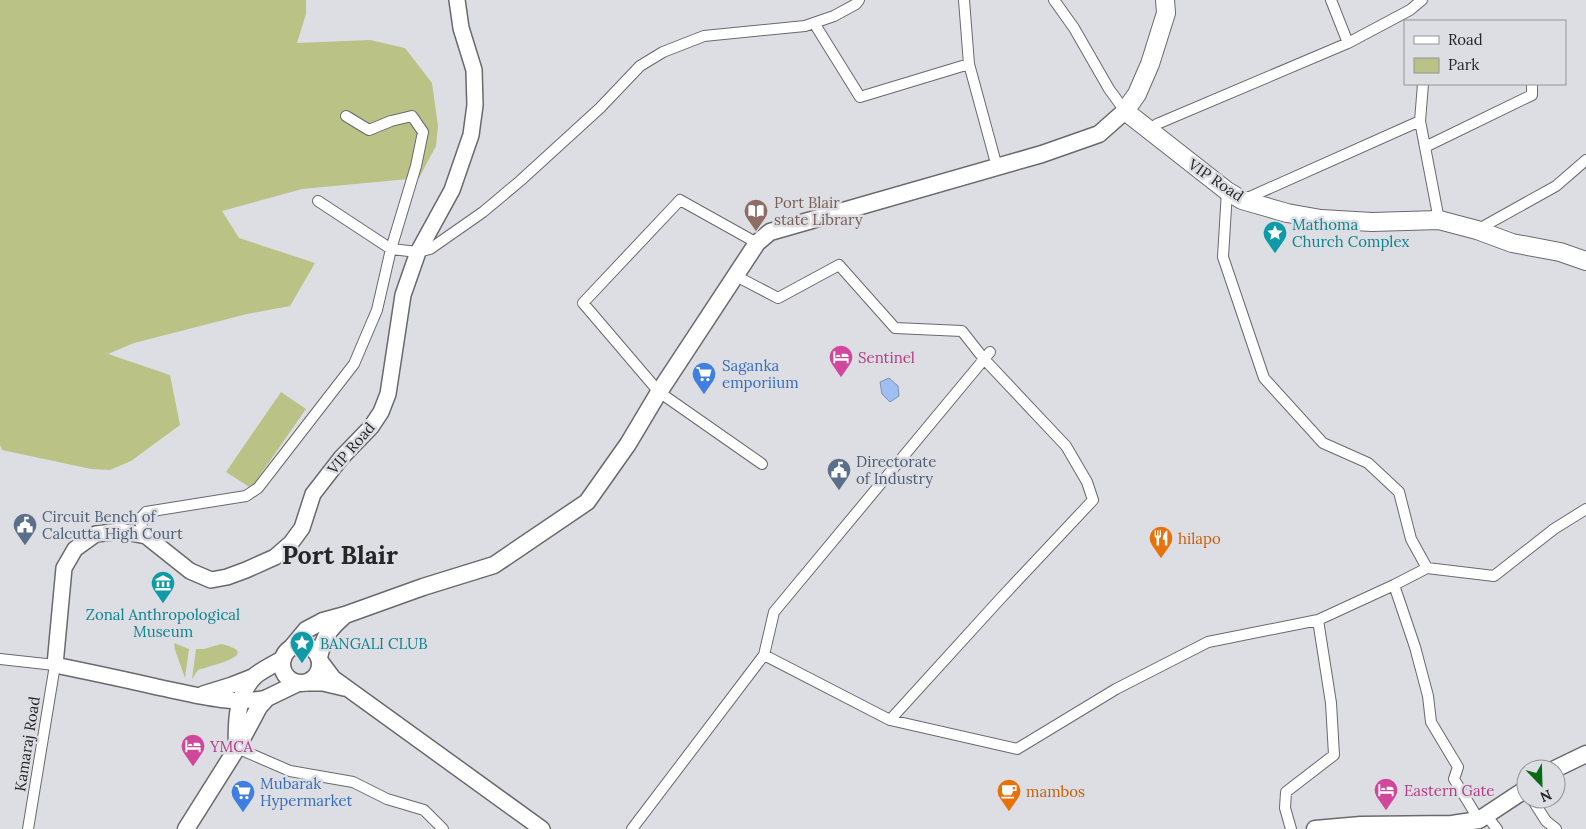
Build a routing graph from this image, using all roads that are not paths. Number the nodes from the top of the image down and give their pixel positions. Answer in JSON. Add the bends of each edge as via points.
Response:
{"nodes":[{"id":1,"x":457,"y":0,"type":"edge"},
{"id":2,"x":859,"y":0,"type":"edge"},
{"id":3,"x":964,"y":0,"type":"edge"},
{"id":4,"x":1054,"y":0,"type":"edge"},
{"id":5,"x":1165,"y":0,"type":"edge"},
{"id":6,"x":1331,"y":0,"type":"edge"},
{"id":7,"x":1422,"y":0,"type":"edge"},
{"id":8,"x":1410,"y":10,"type":"junction"},
{"id":9,"x":1414,"y":20,"type":"edge"},
{"id":10,"x":814,"y":23,"type":"junction"},
{"id":11,"x":1348,"y":43,"type":"junction"},
{"id":12,"x":970,"y":64,"type":"junction"},
{"id":13,"x":1423,"y":85,"type":"edge"},
{"id":14,"x":1532,"y":85,"type":"edge"},
{"id":15,"x":1124,"y":111,"type":"junction"},
{"id":16,"x":346,"y":116,"type":"dead end"},
{"id":17,"x":1420,"y":121,"type":"junction"},
{"id":18,"x":1149,"y":131,"type":"junction"},
{"id":19,"x":1425,"y":147,"type":"junction"},
{"id":20,"x":1586,"y":160,"type":"edge"},
{"id":21,"x":997,"y":167,"type":"junction"},
{"id":22,"x":1235,"y":196,"type":"junction"},
{"id":23,"x":318,"y":201,"type":"dead end"},
{"id":24,"x":1439,"y":220,"type":"junction"},
{"id":25,"x":1477,"y":230,"type":"junction"},
{"id":26,"x":757,"y":243,"type":"junction"},
{"id":27,"x":391,"y":249,"type":"junction"},
{"id":28,"x":418,"y":252,"type":"junction"},
{"id":29,"x":1586,"y":261,"type":"edge"},
{"id":30,"x":736,"y":276,"type":"junction"},
{"id":31,"x":987,"y":356,"type":"junction"},
{"id":32,"x":659,"y":392,"type":"junction"},
{"id":33,"x":762,"y":464,"type":"dead end"},
{"id":34,"x":1586,"y":509,"type":"edge"},
{"id":35,"x":146,"y":536,"type":"junction"},
{"id":36,"x":1427,"y":568,"type":"junction"},
{"id":37,"x":1394,"y":585,"type":"junction"},
{"id":38,"x":345,"y":615,"type":"junction"},
{"id":39,"x":1318,"y":620,"type":"junction"},
{"id":40,"x":287,"y":654,"type":"junction"},
{"id":41,"x":764,"y":655,"type":"junction"},
{"id":42,"x":320,"y":659,"type":"junction"},
{"id":43,"x":0,"y":660,"type":"edge"},
{"id":44,"x":55,"y":664,"type":"junction"},
{"id":45,"x":255,"y":676,"type":"junction"},
{"id":46,"x":301,"y":683,"type":"junction"},
{"id":47,"x":348,"y":689,"type":"junction"},
{"id":48,"x":196,"y":696,"type":"junction"},
{"id":49,"x":266,"y":698,"type":"junction"},
{"id":50,"x":241,"y":701,"type":"junction"},
{"id":51,"x":890,"y":720,"type":"junction"},
{"id":52,"x":237,"y":748,"type":"junction"},
{"id":53,"x":1586,"y":754,"type":"edge"},
{"id":54,"x":1566,"y":764,"type":"edge"},
{"id":55,"x":1516,"y":795,"type":"edge"},
{"id":56,"x":1538,"y":809,"type":"edge"},
{"id":57,"x":1482,"y":817,"type":"junction"},
{"id":58,"x":1341,"y":828,"type":"edge"},
{"id":59,"x":28,"y":829,"type":"edge"},
{"id":60,"x":186,"y":829,"type":"edge"},
{"id":61,"x":443,"y":829,"type":"edge"},
{"id":62,"x":542,"y":829,"type":"edge"},
{"id":63,"x":632,"y":829,"type":"edge"},
{"id":64,"x":1291,"y":829,"type":"edge"},
{"id":65,"x":1315,"y":829,"type":"edge"},
{"id":66,"x":1497,"y":829,"type":"edge"},
{"id":67,"x":1556,"y":829,"type":"edge"}],
"edges":[{"from":1,"to":28,"type":"main road","name":"VIP Road","via":[[461,28],[474,70],[475,105],[471,135],[452,190]]},
{"from":2,"to":10,"type":"street","via":[[834,16]]},
{"from":3,"to":12,"type":"street"},
{"from":4,"to":15,"type":"street"},
{"from":5,"to":15,"type":"highway","via":[[1166,13],[1150,64],[1137,94]]},
{"from":6,"to":11,"type":"street"},
{"from":7,"to":8,"type":"street"},
{"from":8,"to":9,"type":"street"},
{"from":8,"to":11,"type":"street"},
{"from":10,"to":12,"type":"street","via":[[860,97]]},
{"from":10,"to":28,"type":"street","via":[[704,36],[663,52],[640,66],[600,108],[483,212],[430,249]]},
{"from":11,"to":18,"type":"street","via":[[1157,124]]},
{"from":12,"to":21,"type":"street"},
{"from":13,"to":17,"type":"street"},
{"from":14,"to":19,"type":"street","via":[[1532,95]]},
{"from":15,"to":18,"type":"highway","name":"VIP Road"},
{"from":15,"to":21,"type":"main road","via":[[1099,134]]},
{"from":16,"to":27,"type":"street","via":[[369,130],[412,116],[423,132]]},
{"from":17,"to":19,"type":"street"},
{"from":17,"to":22,"type":"street"},
{"from":18,"to":22,"type":"highway","name":"VIP Road"},
{"from":19,"to":24,"type":"street"},
{"from":20,"to":25,"type":"street","via":[[1556,186]]},
{"from":21,"to":26,"type":"main road","via":[[770,232]]},
{"from":22,"to":24,"type":"highway","name":"VIP Road","via":[[1287,213],[1321,219],[1372,222]]},
{"from":22,"to":36,"type":"street","via":[[1223,258],[1264,378],[1323,443],[1368,463],[1399,492],[1411,539]]},
{"from":23,"to":27,"type":"street"},
{"from":24,"to":25,"type":"highway","name":"VIP Road"},
{"from":25,"to":29,"type":"highway","name":"VIP Road","via":[[1512,243],[1560,252]]},
{"from":26,"to":30,"type":"main road"},
{"from":26,"to":32,"type":"street","via":[[680,200],[584,303]]},
{"from":27,"to":28,"type":"street"},
{"from":27,"to":35,"type":"street","via":[[377,310],[354,364],[258,488],[246,496],[146,512],[139,520]]},
{"from":28,"to":35,"type":"main road","name":"VIP Road","via":[[403,295],[388,394],[381,412],[313,494],[302,528],[291,543],[275,558],[211,580],[190,571]]},
{"from":30,"to":31,"type":"street","via":[[778,298],[839,265],[895,328],[962,331]]},
{"from":30,"to":32,"type":"main road"},
{"from":31,"to":41,"type":"street","via":[[774,612]]},
{"from":31,"to":51,"type":"street","via":[[1066,446],[1087,482],[1093,500]]},
{"from":32,"to":33,"type":"street"},
{"from":32,"to":38,"type":"main road","via":[[628,444],[587,502],[494,565]]},
{"from":34,"to":36,"type":"street","via":[[1554,529],[1494,576]]},
{"from":35,"to":44,"type":"main road","name":"VIP Road","via":[[121,531],[96,534],[75,549],[64,568]]},
{"from":36,"to":37,"type":"street"},
{"from":37,"to":39,"type":"street"},
{"from":37,"to":57,"type":"street","via":[[1428,696],[1431,722],[1458,767],[1454,779]]},
{"from":38,"to":40,"type":"main road","via":[[306,630]]},
{"from":38,"to":42,"type":"main road","via":[[330,628]]},
{"from":39,"to":51,"type":"street","via":[[1208,642],[1116,689],[1017,749]]},
{"from":39,"to":64,"type":"street","via":[[1331,703],[1334,755],[1286,792],[1285,808]]},
{"from":40,"to":42,"type":"main road","via":[[296,646],[307,646]]},
{"from":40,"to":45,"type":"main road"},
{"from":40,"to":46,"type":"main road","via":[[282,665],[284,671],[292,680]]},
{"from":41,"to":51,"type":"street"},
{"from":41,"to":63,"type":"street"},
{"from":42,"to":46,"type":"main road","via":[[318,673],[310,681]]},
{"from":42,"to":47,"type":"main road","via":[[333,678]]},
{"from":43,"to":44,"type":"street"},
{"from":44,"to":48,"type":"main road"},
{"from":44,"to":59,"type":"street","name":"Kamaraj Road"},
{"from":45,"to":48,"type":"main road"},
{"from":45,"to":49,"type":"main road","via":[[270,682],[271,690]]},
{"from":45,"to":50,"type":"main road","via":[[245,688]]},
{"from":46,"to":47,"type":"main road","via":[[323,683]]},
{"from":46,"to":49,"type":"main road"},
{"from":47,"to":62,"type":"main road"},
{"from":48,"to":50,"type":"main road"},
{"from":49,"to":50,"type":"main road"},
{"from":49,"to":52,"type":"main road"},
{"from":50,"to":52,"type":"main road","via":[[236,724]]},
{"from":52,"to":60,"type":"main road"},
{"from":52,"to":61,"type":"street","via":[[290,771],[353,782],[387,799],[424,810]]},
{"from":53,"to":54,"type":"main road"},
{"from":55,"to":57,"type":"main road"},
{"from":56,"to":67,"type":"street"},
{"from":57,"to":58,"type":"main road","via":[[1452,824]]},
{"from":57,"to":66,"type":"street"},
{"from":58,"to":65,"type":"main road"}]}
